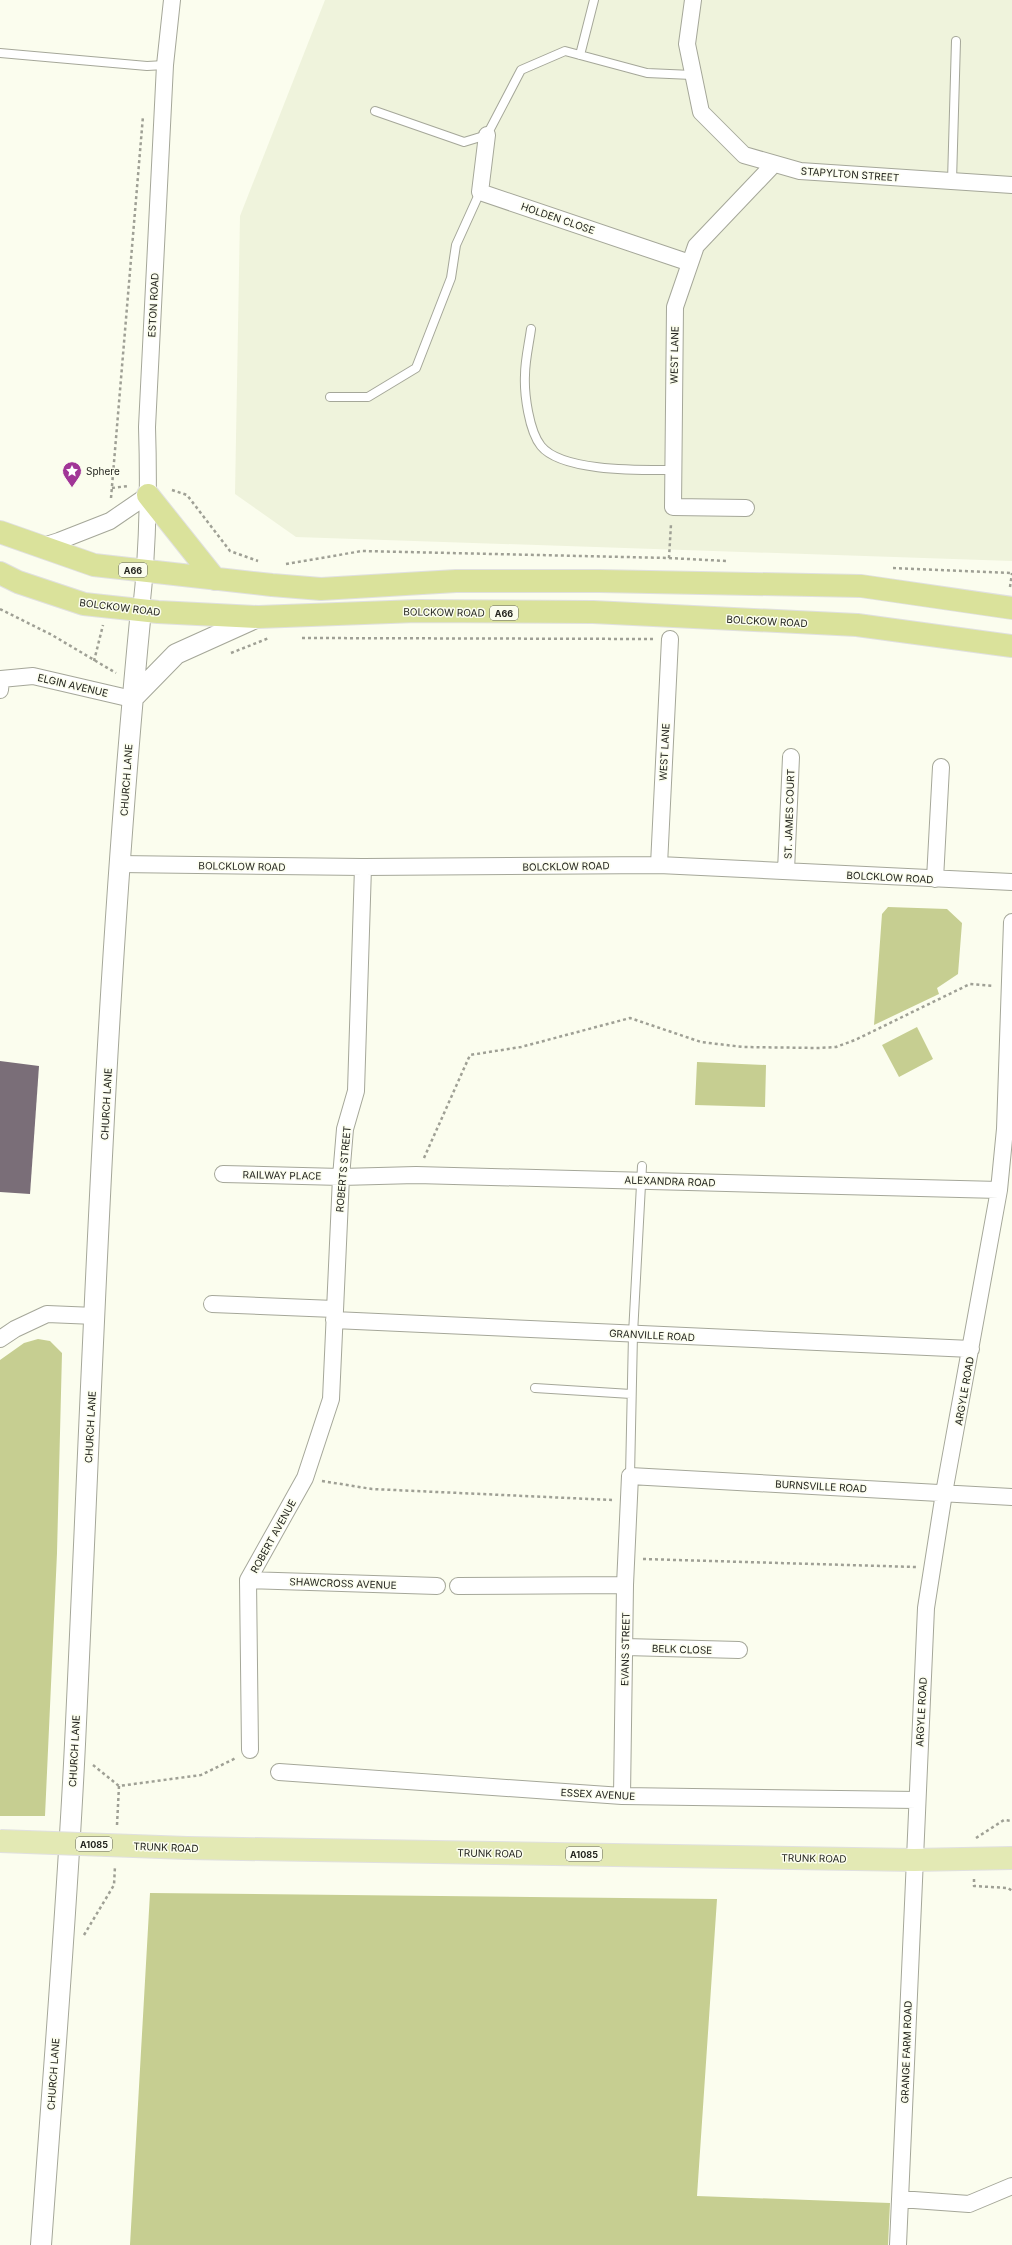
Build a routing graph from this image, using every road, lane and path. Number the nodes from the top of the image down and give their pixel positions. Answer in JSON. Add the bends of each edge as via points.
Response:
{"nodes":[{"id":1,"x":172,"y":0,"type":"edge"},
{"id":2,"x":594,"y":0,"type":"edge"},
{"id":3,"x":694,"y":0,"type":"edge"},
{"id":4,"x":956,"y":41,"type":"dead end"},
{"id":5,"x":0,"y":53,"type":"edge"},
{"id":6,"x":580,"y":55,"type":"junction"},
{"id":7,"x":165,"y":65,"type":"junction"},
{"id":8,"x":692,"y":75,"type":"junction"},
{"id":9,"x":375,"y":111,"type":"dead end"},
{"id":10,"x":143,"y":114,"type":"dead end"},
{"id":11,"x":486,"y":134,"type":"junction"},
{"id":12,"x":774,"y":164,"type":"junction"},
{"id":13,"x":952,"y":181,"type":"junction"},
{"id":14,"x":1012,"y":185,"type":"edge"},
{"id":15,"x":480,"y":192,"type":"junction"},
{"id":16,"x":690,"y":263,"type":"junction"},
{"id":17,"x":531,"y":330,"type":"dead end"},
{"id":18,"x":330,"y":397,"type":"dead end"},
{"id":19,"x":673,"y":470,"type":"junction"},
{"id":20,"x":112,"y":488,"type":"junction"},
{"id":21,"x":148,"y":489,"type":"junction"},
{"id":22,"x":673,"y":508,"type":"junction"},
{"id":23,"x":746,"y":508,"type":"dead end"},
{"id":24,"x":110,"y":521,"type":"junction"},
{"id":25,"x":0,"y":532,"type":"edge"},
{"id":26,"x":40,"y":546,"type":"junction"},
{"id":27,"x":146,"y":571,"type":"junction"},
{"id":28,"x":0,"y":573,"type":"edge"},
{"id":29,"x":272,"y":576,"type":"junction"},
{"id":30,"x":215,"y":579,"type":"junction"},
{"id":31,"x":107,"y":606,"type":"junction"},
{"id":32,"x":1012,"y":608,"type":"edge"},
{"id":33,"x":0,"y":609,"type":"edge"},
{"id":34,"x":141,"y":610,"type":"junction"},
{"id":35,"x":264,"y":616,"type":"junction"},
{"id":36,"x":294,"y":638,"type":"dead end"},
{"id":37,"x":670,"y":639,"type":"joint"},
{"id":38,"x":1012,"y":646,"type":"edge"},
{"id":39,"x":226,"y":654,"type":"dead end"},
{"id":40,"x":94,"y":661,"type":"junction"},
{"id":41,"x":0,"y":690,"type":"edge"},
{"id":42,"x":133,"y":690,"type":"junction"},
{"id":43,"x":791,"y":757,"type":"dead end"},
{"id":44,"x":941,"y":766,"type":"dead end"},
{"id":45,"x":119,"y":864,"type":"junction"},
{"id":46,"x":658,"y":865,"type":"junction"},
{"id":47,"x":363,"y":867,"type":"junction"},
{"id":48,"x":786,"y":871,"type":"junction"},
{"id":49,"x":935,"y":879,"type":"junction"},
{"id":50,"x":1012,"y":882,"type":"edge"},
{"id":51,"x":1012,"y":922,"type":"edge"},
{"id":52,"x":1011,"y":988,"type":"junction"},
{"id":53,"x":1008,"y":1129,"type":"edge"},
{"id":54,"x":223,"y":1174,"type":"dead end"},
{"id":55,"x":641,"y":1174,"type":"junction"},
{"id":56,"x":416,"y":1175,"type":"junction"},
{"id":57,"x":341,"y":1177,"type":"junction"},
{"id":58,"x":999,"y":1190,"type":"junction"},
{"id":59,"x":212,"y":1304,"type":"dead end"},
{"id":60,"x":334,"y":1314,"type":"junction"},
{"id":61,"x":95,"y":1316,"type":"junction"},
{"id":62,"x":633,"y":1334,"type":"junction"},
{"id":63,"x":0,"y":1339,"type":"edge"},
{"id":64,"x":971,"y":1349,"type":"junction"},
{"id":65,"x":535,"y":1388,"type":"dead end"},
{"id":66,"x":631,"y":1394,"type":"junction"},
{"id":67,"x":331,"y":1399,"type":"joint"},
{"id":68,"x":630,"y":1476,"type":"junction"},
{"id":69,"x":306,"y":1478,"type":"junction"},
{"id":70,"x":944,"y":1493,"type":"junction"},
{"id":71,"x":1012,"y":1497,"type":"edge"},
{"id":72,"x":628,"y":1501,"type":"junction"},
{"id":73,"x":626,"y":1558,"type":"junction"},
{"id":74,"x":932,"y":1568,"type":"junction"},
{"id":75,"x":248,"y":1580,"type":"junction"},
{"id":76,"x":625,"y":1585,"type":"junction"},
{"id":77,"x":437,"y":1586,"type":"dead end"},
{"id":78,"x":458,"y":1586,"type":"dead end"},
{"id":79,"x":625,"y":1647,"type":"junction"},
{"id":80,"x":739,"y":1650,"type":"dead end"},
{"id":81,"x":75,"y":1750,"type":"junction"},
{"id":82,"x":250,"y":1750,"type":"dead end"},
{"id":83,"x":279,"y":1772,"type":"dead end"},
{"id":84,"x":119,"y":1786,"type":"dead end"},
{"id":85,"x":622,"y":1796,"type":"junction"},
{"id":86,"x":917,"y":1800,"type":"junction"},
{"id":87,"x":0,"y":1841,"type":"edge"},
{"id":88,"x":1012,"y":1858,"type":"edge"},
{"id":89,"x":914,"y":1860,"type":"junction"},
{"id":90,"x":981,"y":1860,"type":"junction"},
{"id":91,"x":1012,"y":1865,"type":"edge"},
{"id":92,"x":1012,"y":2186,"type":"edge"},
{"id":93,"x":900,"y":2199,"type":"junction"},
{"id":94,"x":41,"y":2245,"type":"edge"},
{"id":95,"x":898,"y":2245,"type":"edge"}],
"edges":[{"from":1,"to":7,"type":"street","name":"ESTON ROAD"},
{"from":2,"to":6,"type":"lane"},
{"from":3,"to":8,"type":"street","name":"STAPYLTON STREET","via":[[687,44]]},
{"from":4,"to":13,"type":"lane"},
{"from":5,"to":7,"type":"lane","via":[[147,66]]},
{"from":6,"to":8,"type":"lane","via":[[647,73]]},
{"from":6,"to":11,"type":"lane","via":[[564,51],[521,70]]},
{"from":7,"to":21,"type":"street","name":"ESTON ROAD","via":[[147,426]]},
{"from":8,"to":12,"type":"street","name":"STAPYLTON STREET","via":[[701,112],[744,155]]},
{"from":9,"to":11,"type":"lane","via":[[464,142]]},
{"from":10,"to":20,"type":"path"},
{"from":11,"to":15,"type":"street"},
{"from":12,"to":13,"type":"street","name":"STAPYLTON STREET","via":[[800,171]]},
{"from":12,"to":16,"type":"street","name":"WEST LANE","via":[[696,246]]},
{"from":13,"to":14,"type":"street","name":"STAPYLTON STREET"},
{"from":15,"to":16,"type":"street","name":"HOLDEN CLOSE"},
{"from":15,"to":18,"type":"lane","via":[[456,246],[451,278],[416,368],[368,397]]},
{"from":16,"to":19,"type":"street","name":"WEST LANE","via":[[674,307]]},
{"from":17,"to":19,"type":"lane","via":[[525,375],[530,422],[541,446],[559,459],[611,469]]},
{"from":19,"to":22,"type":"street","name":"WEST LANE"},
{"from":20,"to":21,"type":"path"},
{"from":20,"to":24,"type":"path"},
{"from":21,"to":24,"type":"street"},
{"from":21,"to":27,"type":"street","name":"ESTON ROAD"},
{"from":21,"to":29,"type":"path","via":[[187,495],[230,551]]},
{"from":21,"to":30,"type":"highway"},
{"from":22,"to":23,"type":"street"},
{"from":22,"to":29,"type":"path","via":[[669,558],[362,551]]},
{"from":24,"to":26,"type":"street"},
{"from":25,"to":26,"type":"highway","number":"A66"},
{"from":26,"to":27,"type":"highway","number":"A66","via":[[94,566]]},
{"from":27,"to":30,"type":"highway","number":"A66"},
{"from":27,"to":34,"type":"street","name":"ESTON ROAD"},
{"from":28,"to":31,"type":"highway","name":"BOLCKOW ROAD","number":"A66","via":[[18,582],[84,604]]},
{"from":29,"to":30,"type":"highway","number":"A66"},
{"from":29,"to":32,"type":"highway","number":"A66","via":[[321,589],[456,581],[861,586]]},
{"from":31,"to":34,"type":"highway","name":"BOLCKOW ROAD","number":"A66"},
{"from":31,"to":40,"type":"path"},
{"from":33,"to":40,"type":"path","via":[[52,635]]},
{"from":34,"to":35,"type":"highway","name":"BOLCKOW ROAD","number":"A66"},
{"from":34,"to":42,"type":"street","name":"CHURCH LANE"},
{"from":35,"to":38,"type":"highway","name":"BOLCKOW ROAD","number":"A66","via":[[417,611],[593,612],[857,625]]},
{"from":35,"to":39,"type":"path","via":[[270,638]]},
{"from":35,"to":42,"type":"street","via":[[176,654]]},
{"from":36,"to":37,"type":"path"},
{"from":37,"to":46,"type":"street","name":"WEST LANE"},
{"from":40,"to":42,"type":"path"},
{"from":41,"to":42,"type":"street","name":"ELGIN AVENUE","via":[[1,679],[34,676]]},
{"from":42,"to":45,"type":"street","name":"CHURCH LANE"},
{"from":43,"to":48,"type":"street","name":"ST. JAMES COURT"},
{"from":44,"to":49,"type":"street"},
{"from":45,"to":47,"type":"street","name":"BOLCKLOW ROAD"},
{"from":45,"to":61,"type":"street","name":"CHURCH LANE"},
{"from":46,"to":47,"type":"street","name":"BOLCKLOW ROAD"},
{"from":46,"to":48,"type":"street","name":"BOLCKLOW ROAD"},
{"from":47,"to":57,"type":"street","name":"ROBERTS STREET","via":[[356,1091],[344,1129]]},
{"from":48,"to":49,"type":"street","name":"BOLCKLOW ROAD"},
{"from":49,"to":50,"type":"street","name":"BOLCKLOW ROAD"},
{"from":51,"to":52,"type":"street","name":"ARGYLE ROAD"},
{"from":52,"to":53,"type":"street","name":"ARGYLE ROAD"},
{"from":52,"to":56,"type":"path","via":[[970,984],[836,1047],[750,1048],[701,1042],[630,1018],[521,1047],[470,1055]]},
{"from":53,"to":58,"type":"street","name":"ARGYLE ROAD"},
{"from":54,"to":57,"type":"street","name":"RAILWAY PLACE"},
{"from":55,"to":56,"type":"street","name":"ALEXANDRA ROAD"},
{"from":55,"to":58,"type":"street","name":"ALEXANDRA ROAD"},
{"from":55,"to":62,"type":"lane"},
{"from":56,"to":57,"type":"street","name":"ALEXANDRA ROAD"},
{"from":57,"to":60,"type":"street","name":"ROBERTS STREET"},
{"from":58,"to":64,"type":"street","name":"ARGYLE ROAD"},
{"from":59,"to":60,"type":"street","name":"GRANVILLE ROAD"},
{"from":60,"to":62,"type":"street","name":"GRANVILLE ROAD"},
{"from":60,"to":67,"type":"street","name":"ROBERTS STREET"},
{"from":61,"to":63,"type":"street","via":[[46,1314],[15,1328]]},
{"from":61,"to":81,"type":"street","name":"CHURCH LANE"},
{"from":62,"to":64,"type":"street","name":"GRANVILLE ROAD"},
{"from":62,"to":66,"type":"lane"},
{"from":64,"to":70,"type":"street","name":"ARGYLE ROAD"},
{"from":65,"to":66,"type":"lane"},
{"from":66,"to":68,"type":"lane"},
{"from":67,"to":69,"type":"street","name":"ROBERT AVENUE"},
{"from":68,"to":70,"type":"street","name":"BURNSVILLE ROAD"},
{"from":68,"to":72,"type":"street","name":"EVANS STREET"},
{"from":69,"to":72,"type":"path","via":[[372,1489]]},
{"from":69,"to":75,"type":"street","name":"ROBERT AVENUE"},
{"from":70,"to":71,"type":"street","name":"BURNSVILLE ROAD"},
{"from":70,"to":74,"type":"street","name":"ARGYLE ROAD"},
{"from":72,"to":73,"type":"street","name":"EVANS STREET"},
{"from":73,"to":74,"type":"path"},
{"from":73,"to":76,"type":"street","name":"EVANS STREET"},
{"from":74,"to":86,"type":"street","name":"ARGYLE ROAD","via":[[926,1608]]},
{"from":75,"to":77,"type":"street","name":"SHAWCROSS AVENUE"},
{"from":75,"to":82,"type":"street","name":"ROBERT AVENUE"},
{"from":76,"to":78,"type":"street"},
{"from":76,"to":79,"type":"street","name":"EVANS STREET"},
{"from":79,"to":80,"type":"street","name":"BELK CLOSE"},
{"from":79,"to":85,"type":"street","name":"EVANS STREET"},
{"from":81,"to":84,"type":"path"},
{"from":81,"to":94,"type":"street","name":"CHURCH LANE"},
{"from":83,"to":85,"type":"street","name":"ESSEX AVENUE"},
{"from":85,"to":86,"type":"street","name":"ESSEX AVENUE"},
{"from":86,"to":89,"type":"street","name":"ARGYLE ROAD"},
{"from":87,"to":89,"type":"main road","name":"TRUNK ROAD","number":"A1085","bridge":true,"via":[[187,1848]]},
{"from":88,"to":90,"type":"main road","number":"A1085"},
{"from":89,"to":90,"type":"main road","name":"TRUNK ROAD","number":"A1085"},
{"from":89,"to":93,"type":"street","name":"GRANGE FARM ROAD"},
{"from":90,"to":91,"type":"main road","number":"A1085"},
{"from":92,"to":93,"type":"street","via":[[969,2204]]},
{"from":93,"to":95,"type":"street","name":"GRANGE FARM ROAD"}]}
